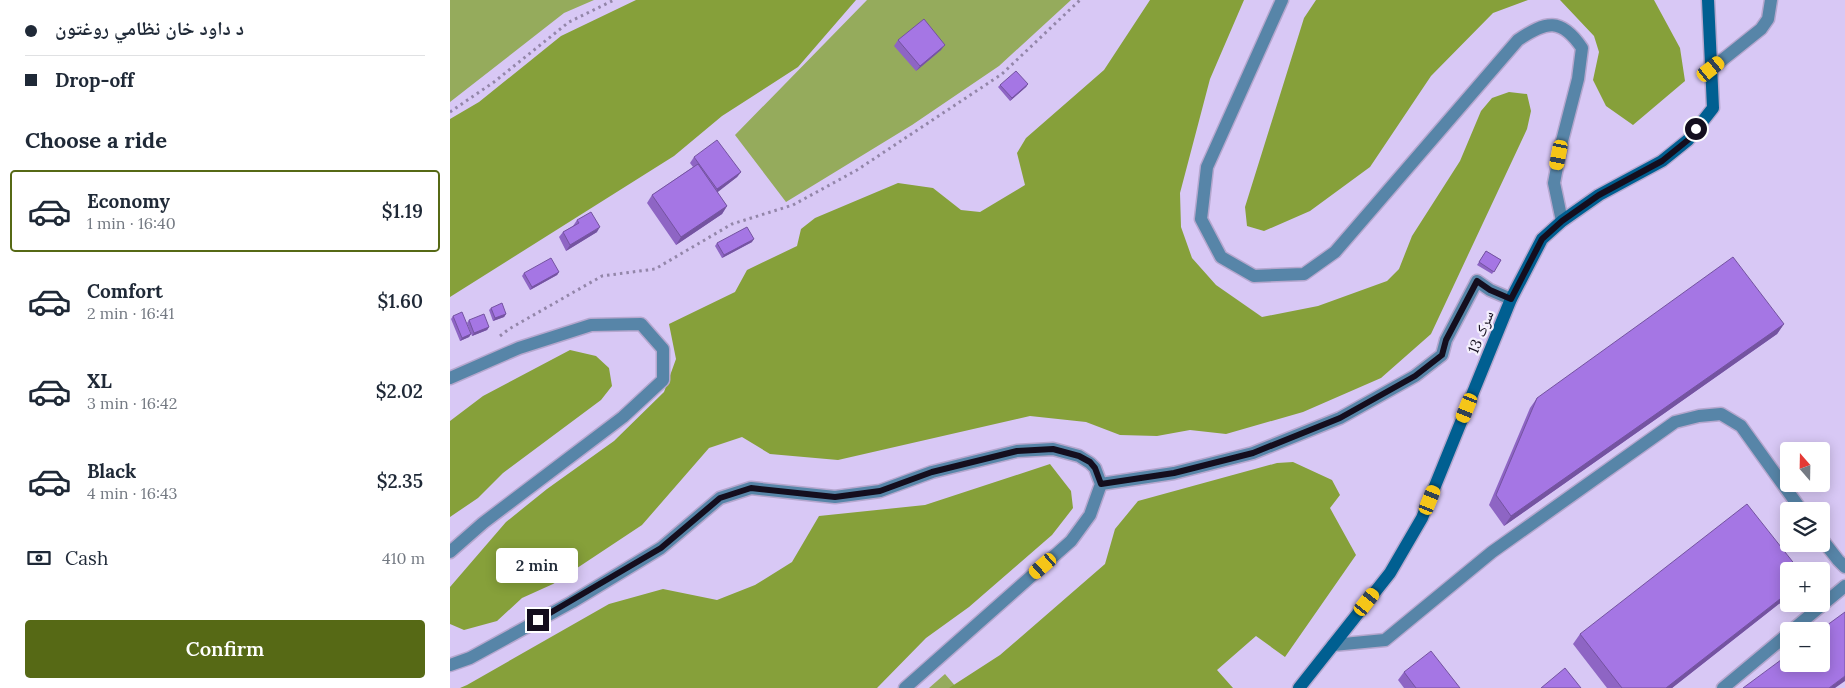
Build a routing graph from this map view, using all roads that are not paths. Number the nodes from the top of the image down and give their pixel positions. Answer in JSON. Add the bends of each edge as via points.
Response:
{"nodes":[{"id":1,"x":1282,"y":0,"type":"edge"},
{"id":2,"x":1708,"y":0,"type":"edge"},
{"id":3,"x":1771,"y":0,"type":"edge"},
{"id":4,"x":1711,"y":69,"type":"junction"},
{"id":5,"x":1562,"y":221,"type":"junction"},
{"id":6,"x":1511,"y":299,"type":"junction"},
{"id":7,"x":450,"y":378,"type":"edge"},
{"id":8,"x":1101,"y":484,"type":"junction"},
{"id":9,"x":1796,"y":502,"type":"edge"},
{"id":10,"x":1830,"y":550,"type":"edge"},
{"id":11,"x":450,"y":552,"type":"edge"},
{"id":12,"x":1845,"y":566,"type":"edge"},
{"id":13,"x":1845,"y":586,"type":"edge"},
{"id":14,"x":1802,"y":622,"type":"edge"},
{"id":15,"x":1780,"y":640,"type":"edge"},
{"id":16,"x":1333,"y":645,"type":"junction"},
{"id":17,"x":450,"y":665,"type":"edge"},
{"id":18,"x":905,"y":688,"type":"edge"},
{"id":19,"x":1299,"y":688,"type":"edge"},
{"id":20,"x":1723,"y":688,"type":"edge"}],
"edges":[{"from":1,"to":5,"type":"street","via":[[1207,168],[1200,219],[1221,257],[1254,276],[1304,274],[1335,252],[1518,40],[1537,27],[1554,25],[1572,34],[1582,48],[1554,183]]},
{"from":2,"to":4,"type":"street","name":"سرک 13"},
{"from":3,"to":4,"type":"street","via":[[1768,18],[1760,29]]},
{"from":4,"to":5,"type":"street","name":"سرک 13","via":[[1713,108],[1688,140],[1662,161],[1599,195]]},
{"from":5,"to":6,"type":"street","name":"سرک 13","via":[[1542,239]]},
{"from":6,"to":8,"type":"street","via":[[1477,281],[1446,340],[1442,355],[1415,376],[1340,418],[1253,453],[1174,473]]},
{"from":6,"to":16,"type":"street","name":"سرک 13","via":[[1422,518],[1390,573]]},
{"from":7,"to":11,"type":"street","via":[[519,348],[591,325],[641,324],[663,349],[663,380],[623,417],[483,523]]},
{"from":8,"to":17,"type":"street","via":[[1090,462],[1053,449],[1017,451],[932,472],[880,491],[835,497],[751,488],[720,498],[661,548],[572,602],[470,658]]},
{"from":8,"to":18,"type":"street","via":[[1090,515],[1071,541]]},
{"from":9,"to":16,"type":"street","via":[[1741,426],[1721,414],[1675,422],[1492,552],[1385,640]]},
{"from":10,"to":12,"type":"street"},
{"from":13,"to":14,"type":"street"},
{"from":15,"to":20,"type":"street"},
{"from":16,"to":19,"type":"street","name":"سرک 13"}]}
